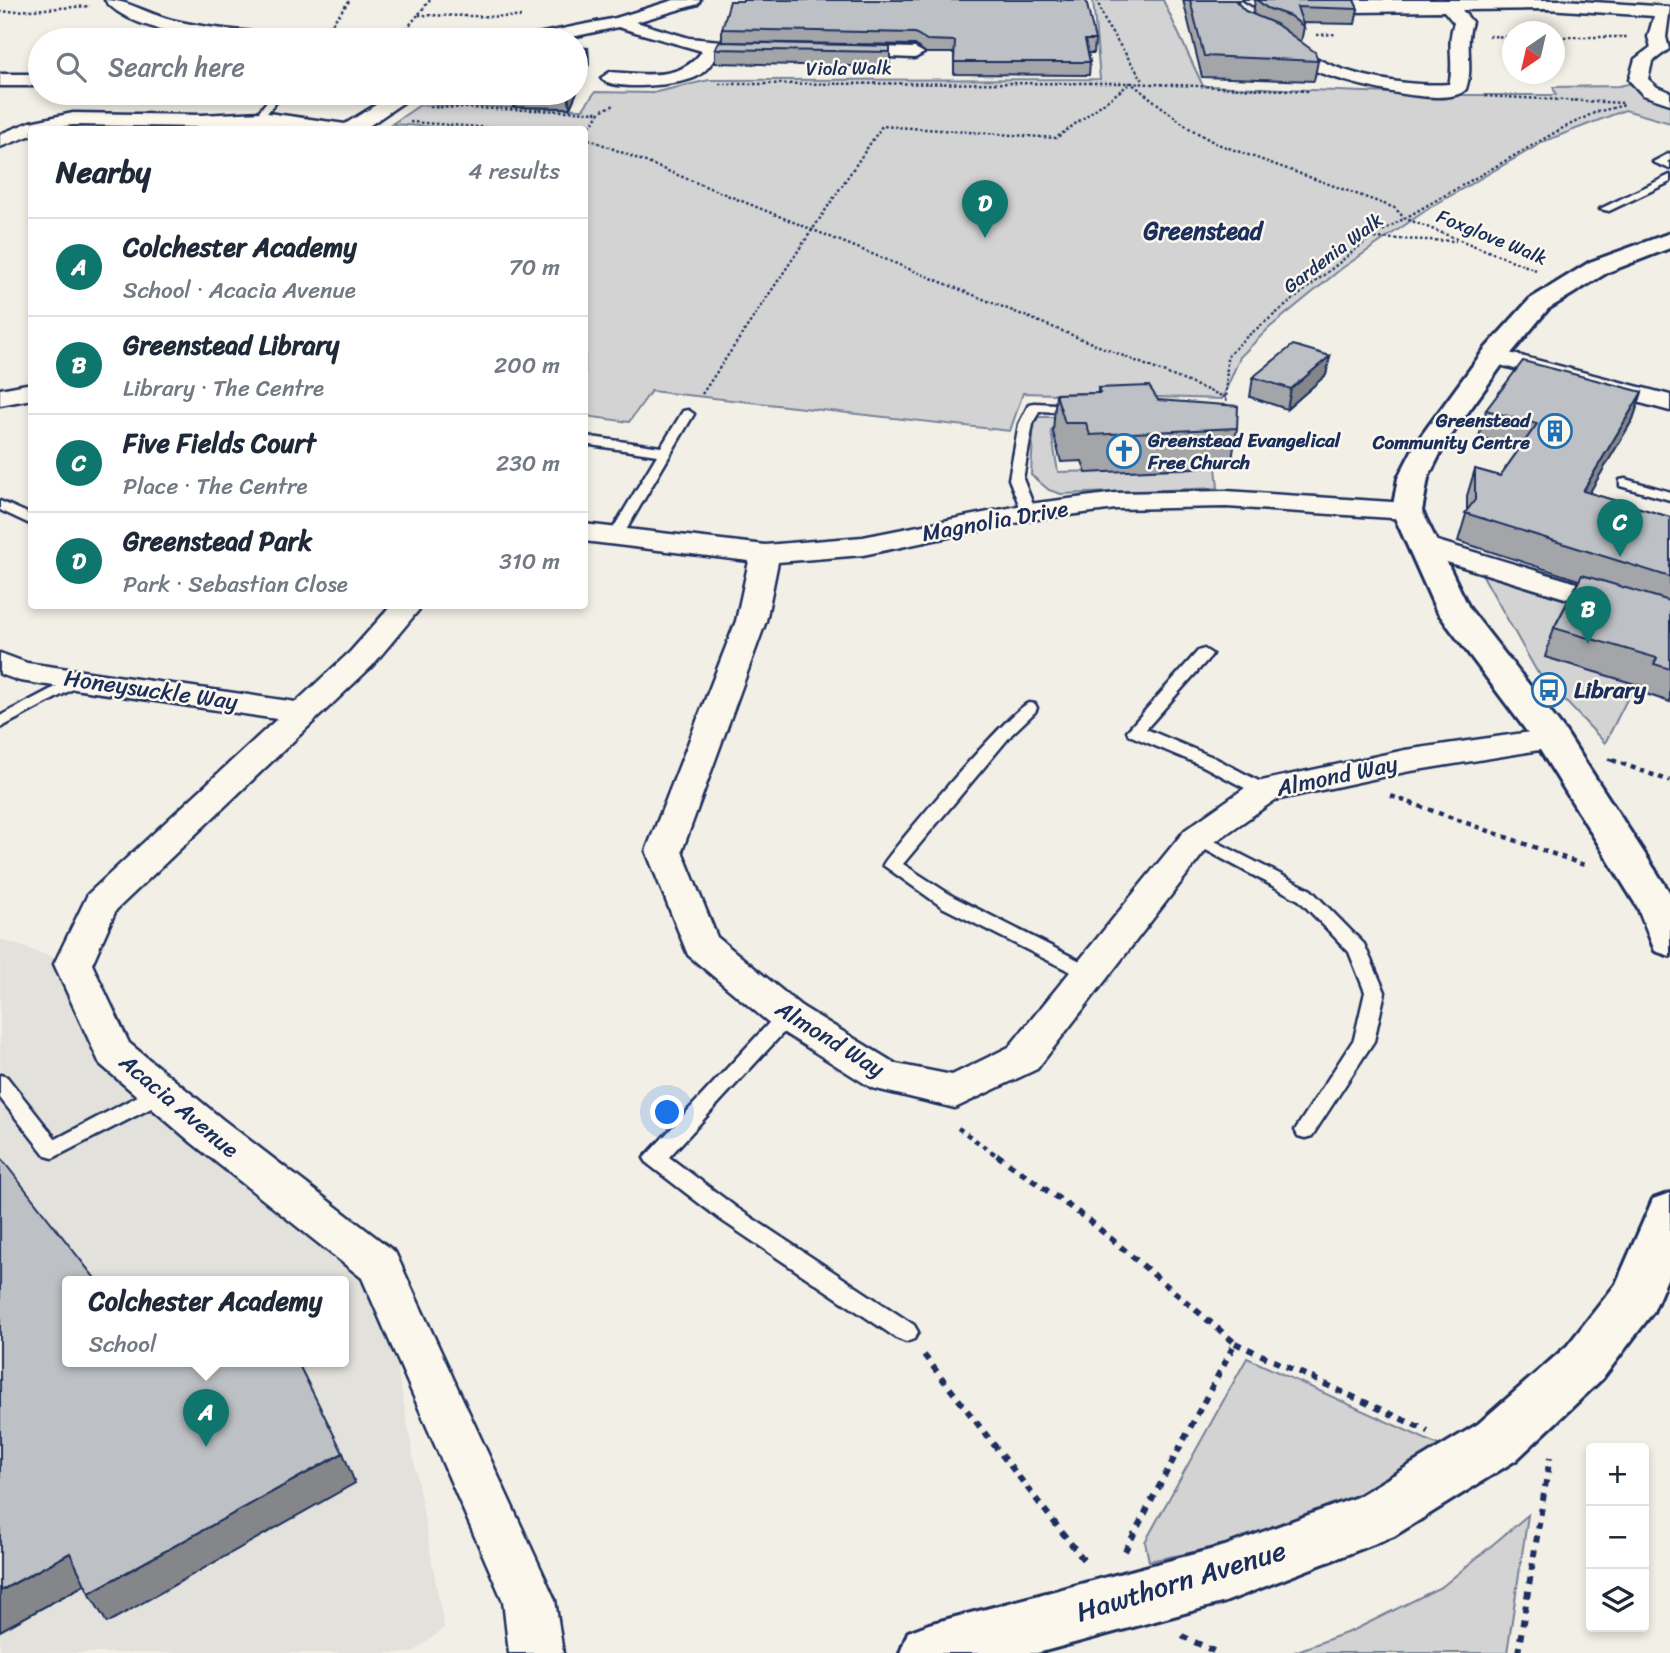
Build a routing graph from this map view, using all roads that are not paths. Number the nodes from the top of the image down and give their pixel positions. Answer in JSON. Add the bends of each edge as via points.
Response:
{"nodes":[{"id":1,"x":692,"y":0,"type":"edge"},
{"id":2,"x":115,"y":2,"type":"edge"},
{"id":3,"x":1394,"y":3,"type":"edge"},
{"id":4,"x":1454,"y":3,"type":"edge"},
{"id":5,"x":1603,"y":3,"type":"edge"},
{"id":6,"x":1249,"y":4,"type":"edge"},
{"id":7,"x":1667,"y":12,"type":"edge"},
{"id":8,"x":619,"y":22,"type":"junction"},
{"id":9,"x":184,"y":28,"type":"edge"},
{"id":10,"x":588,"y":29,"type":"edge"},
{"id":11,"x":1264,"y":32,"type":"edge"},
{"id":12,"x":713,"y":49,"type":"junction"},
{"id":13,"x":780,"y":50,"type":"edge"},
{"id":14,"x":821,"y":51,"type":"edge"},
{"id":15,"x":915,"y":52,"type":"dead end"},
{"id":16,"x":611,"y":78,"type":"dead end"},
{"id":17,"x":0,"y":79,"type":"edge"},
{"id":18,"x":28,"y":80,"type":"edge"},
{"id":19,"x":1670,"y":98,"type":"edge"},
{"id":20,"x":269,"y":105,"type":"edge"},
{"id":21,"x":389,"y":105,"type":"edge"},
{"id":22,"x":264,"y":111,"type":"dead end"},
{"id":23,"x":37,"y":126,"type":"edge"},
{"id":24,"x":320,"y":126,"type":"edge"},
{"id":25,"x":356,"y":126,"type":"edge"},
{"id":26,"x":28,"y":130,"type":"edge"},
{"id":27,"x":0,"y":141,"type":"edge"},
{"id":28,"x":1670,"y":156,"type":"edge"},
{"id":29,"x":1670,"y":166,"type":"edge"},
{"id":30,"x":1670,"y":178,"type":"edge"},
{"id":31,"x":1605,"y":209,"type":"dead end"},
{"id":32,"x":1670,"y":240,"type":"edge"},
{"id":33,"x":1494,"y":356,"type":"junction"},
{"id":34,"x":28,"y":392,"type":"edge"},
{"id":35,"x":0,"y":397,"type":"edge"},
{"id":36,"x":1670,"y":403,"type":"edge"},
{"id":37,"x":1087,"y":410,"type":"edge"},
{"id":38,"x":688,"y":414,"type":"road end"},
{"id":39,"x":588,"y":441,"type":"edge"},
{"id":40,"x":665,"y":452,"type":"junction"},
{"id":41,"x":1625,"y":483,"type":"dead end"},
{"id":42,"x":1670,"y":496,"type":"edge"},
{"id":43,"x":0,"y":505,"type":"edge"},
{"id":44,"x":1407,"y":511,"type":"junction"},
{"id":45,"x":1029,"y":512,"type":"junction"},
{"id":46,"x":28,"y":519,"type":"edge"},
{"id":47,"x":588,"y":533,"type":"edge"},
{"id":48,"x":615,"y":537,"type":"junction"},
{"id":49,"x":1424,"y":546,"type":"junction"},
{"id":50,"x":765,"y":554,"type":"junction"},
{"id":51,"x":404,"y":609,"type":"edge"},
{"id":52,"x":1670,"y":621,"type":"edge"},
{"id":53,"x":1205,"y":654,"type":"dead end"},
{"id":54,"x":0,"y":662,"type":"edge"},
{"id":55,"x":78,"y":680,"type":"junction"},
{"id":56,"x":1029,"y":708,"type":"dead end"},
{"id":57,"x":303,"y":713,"type":"junction"},
{"id":58,"x":0,"y":723,"type":"edge"},
{"id":59,"x":1552,"y":740,"type":"junction"},
{"id":60,"x":1264,"y":791,"type":"junction"},
{"id":61,"x":1197,"y":838,"type":"junction"},
{"id":62,"x":1670,"y":941,"type":"edge"},
{"id":63,"x":1087,"y":973,"type":"junction"},
{"id":64,"x":787,"y":1016,"type":"junction"},
{"id":65,"x":0,"y":1083,"type":"edge"},
{"id":66,"x":162,"y":1093,"type":"junction"},
{"id":67,"x":1306,"y":1130,"type":"dead end"},
{"id":68,"x":1670,"y":1213,"type":"edge"},
{"id":69,"x":906,"y":1332,"type":"road end"},
{"id":70,"x":536,"y":1653,"type":"edge"},
{"id":71,"x":929,"y":1653,"type":"edge"}],
"edges":[{"from":1,"to":8,"type":"street"},
{"from":2,"to":9,"type":"street","via":[[145,18]]},
{"from":3,"to":4,"type":"street"},
{"from":3,"to":6,"type":"street"},
{"from":4,"to":5,"type":"street"},
{"from":4,"to":11,"type":"street","via":[[1463,22],[1456,36],[1455,51],[1462,67],[1457,89],[1428,92],[1375,84],[1310,62],[1281,38]]},
{"from":5,"to":7,"type":"street"},
{"from":7,"to":19,"type":"street","via":[[1657,37],[1660,50],[1644,59],[1638,80]]},
{"from":8,"to":10,"type":"street"},
{"from":8,"to":12,"type":"street","via":[[671,42]]},
{"from":12,"to":13,"type":"street"},
{"from":12,"to":16,"type":"street","via":[[690,72],[647,79]]},
{"from":14,"to":15,"type":"street"},
{"from":17,"to":18,"type":"street"},
{"from":20,"to":22,"type":"lane"},
{"from":21,"to":25,"type":"street"},
{"from":23,"to":24,"type":"street","via":[[73,119],[261,118]]},
{"from":26,"to":27,"type":"street"},
{"from":28,"to":29,"type":"lane","via":[[1658,162]]},
{"from":30,"to":31,"type":"lane"},
{"from":32,"to":33,"type":"street","via":[[1569,283],[1539,304]]},
{"from":33,"to":36,"type":"street"},
{"from":33,"to":44,"type":"street","via":[[1432,443],[1413,478]]},
{"from":34,"to":35,"type":"street"},
{"from":37,"to":45,"type":"lane","via":[[1034,407],[1026,424],[1016,480]]},
{"from":38,"to":40,"type":"lane"},
{"from":39,"to":40,"type":"lane"},
{"from":40,"to":48,"type":"lane"},
{"from":41,"to":42,"type":"lane"},
{"from":43,"to":46,"type":"lane"},
{"from":44,"to":45,"type":"street","name":"Magnolia Drive","via":[[1175,498]]},
{"from":44,"to":49,"type":"street"},
{"from":45,"to":50,"type":"street","name":"Magnolia Drive","via":[[863,546]]},
{"from":47,"to":48,"type":"street","name":"Magnolia Drive"},
{"from":48,"to":50,"type":"street","name":"Magnolia Drive"},
{"from":49,"to":52,"type":"street"},
{"from":49,"to":59,"type":"street","via":[[1453,610]]},
{"from":50,"to":64,"type":"street","name":"Almond Way","via":[[751,621],[664,852],[701,945]]},
{"from":51,"to":57,"type":"street","name":"Acacia Avenue","via":[[361,659]]},
{"from":53,"to":60,"type":"lane","via":[[1135,731]]},
{"from":54,"to":55,"type":"street","name":"Honeysuckle Way","via":[[20,671]]},
{"from":55,"to":57,"type":"street","name":"Honeysuckle Way"},
{"from":55,"to":58,"type":"lane"},
{"from":56,"to":63,"type":"lane","via":[[892,865],[948,902]]},
{"from":57,"to":66,"type":"street","name":"Acacia Avenue","via":[[101,903],[73,964],[114,1053]]},
{"from":59,"to":60,"type":"street","name":"Almond Way","via":[[1330,775]]},
{"from":59,"to":62,"type":"street","via":[[1658,907]]},
{"from":60,"to":61,"type":"street","name":"Almond Way"},
{"from":61,"to":63,"type":"street","name":"Almond Way"},
{"from":61,"to":67,"type":"lane","via":[[1305,895],[1357,949],[1375,992],[1364,1041]]},
{"from":63,"to":64,"type":"street","name":"Almond Way","via":[[1023,1058],[955,1092],[886,1077]]},
{"from":64,"to":69,"type":"lane","via":[[655,1158],[729,1214]]},
{"from":65,"to":66,"type":"lane","via":[[52,1150]]},
{"from":66,"to":70,"type":"street","name":"Acacia Avenue","via":[[379,1265],[528,1600]]},
{"from":68,"to":71,"type":"street","name":"Hawthorn Avenue","via":[[1635,1297],[1585,1362],[1497,1442],[1374,1517],[1225,1574],[1101,1598]]}]}
